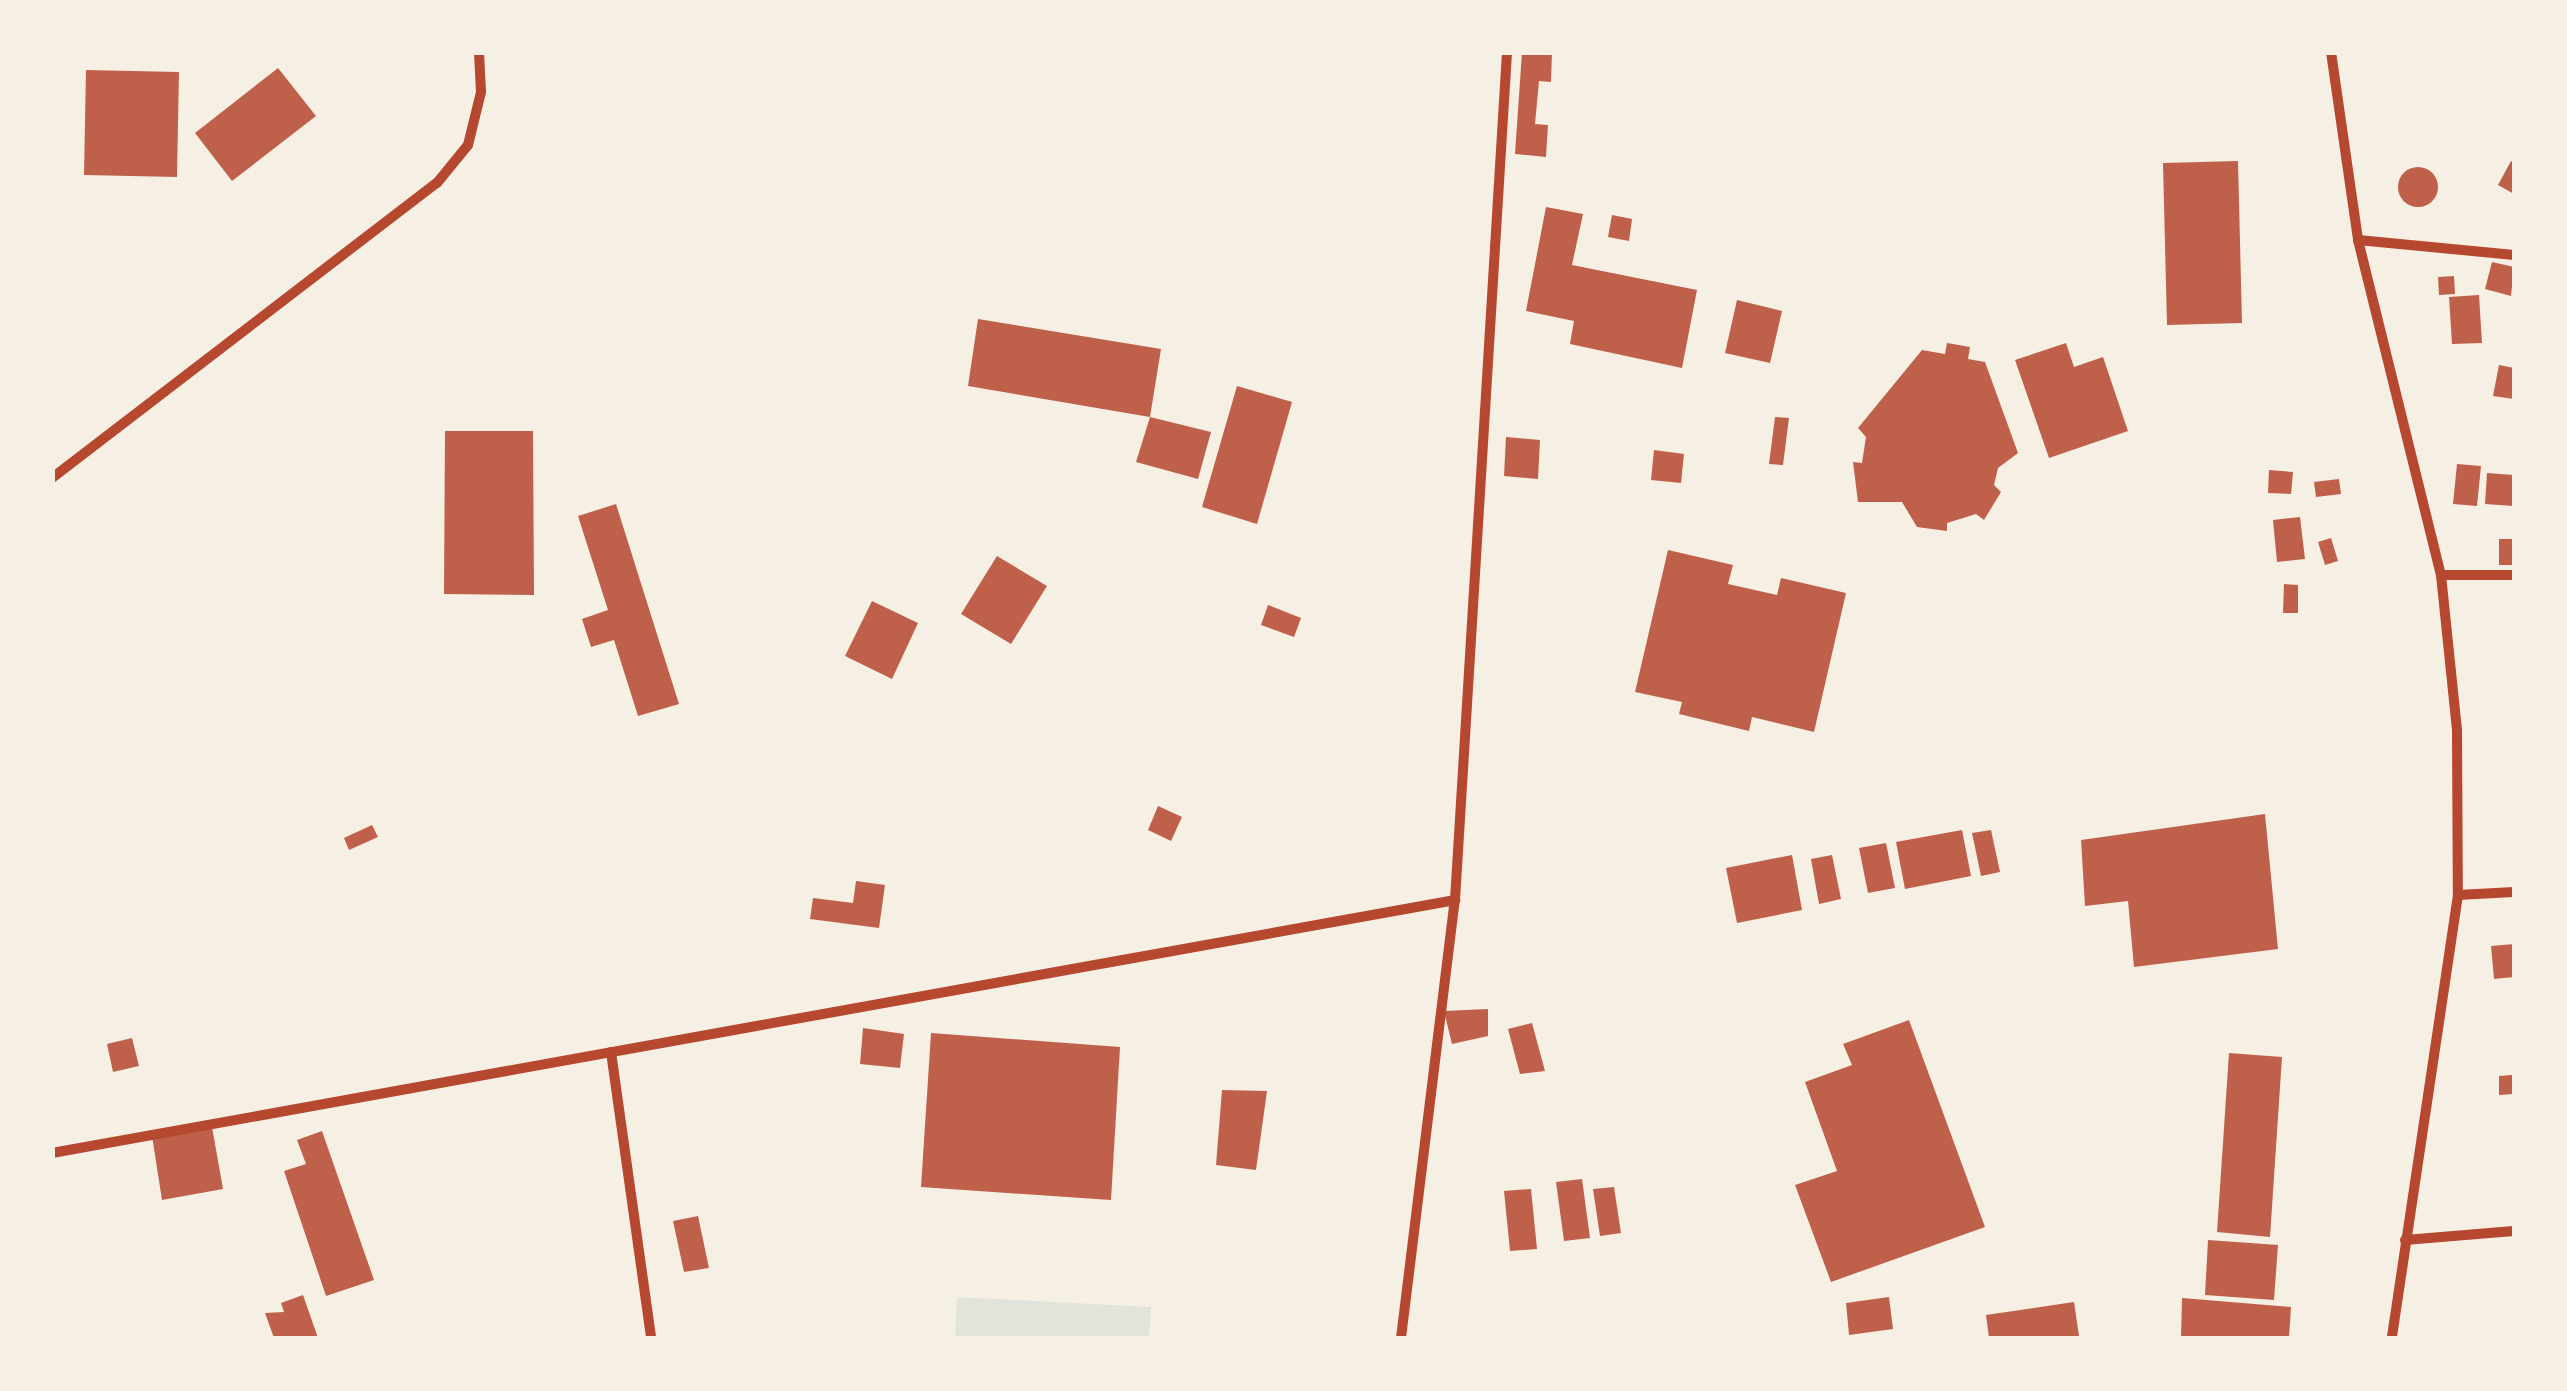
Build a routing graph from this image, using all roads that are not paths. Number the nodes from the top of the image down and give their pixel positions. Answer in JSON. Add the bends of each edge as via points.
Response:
{"nodes":[{"id":1,"x":479,"y":52,"type":"edge"},
{"id":2,"x":1507,"y":52,"type":"edge"},
{"id":3,"x":2331,"y":52,"type":"edge"},
{"id":4,"x":2358,"y":240,"type":"junction"},
{"id":5,"x":2514,"y":255,"type":"edge"},
{"id":6,"x":52,"y":478,"type":"edge"},
{"id":7,"x":2441,"y":575,"type":"junction"},
{"id":8,"x":2514,"y":575,"type":"edge"},
{"id":9,"x":2514,"y":892,"type":"edge"},
{"id":10,"x":2458,"y":895,"type":"junction"},
{"id":11,"x":1455,"y":900,"type":"junction"},
{"id":12,"x":612,"y":1052,"type":"junction"},
{"id":13,"x":52,"y":1154,"type":"edge"},
{"id":14,"x":2514,"y":1231,"type":"edge"},
{"id":15,"x":2404,"y":1240,"type":"junction"},
{"id":16,"x":652,"y":1338,"type":"edge"},
{"id":17,"x":1401,"y":1338,"type":"edge"},
{"id":18,"x":2392,"y":1338,"type":"edge"}],
"edges":[{"from":1,"to":6,"type":"street","via":[[482,92],[468,145],[437,183]]},
{"from":2,"to":11,"type":"street"},
{"from":3,"to":4,"type":"street"},
{"from":4,"to":5,"type":"street"},
{"from":4,"to":7,"type":"street"},
{"from":7,"to":8,"type":"street"},
{"from":7,"to":10,"type":"street","via":[[2457,731]]},
{"from":9,"to":10,"type":"street"},
{"from":10,"to":15,"type":"street"},
{"from":11,"to":12,"type":"street"},
{"from":11,"to":17,"type":"street"},
{"from":12,"to":13,"type":"street"},
{"from":12,"to":16,"type":"street"},
{"from":14,"to":15,"type":"street"},
{"from":15,"to":18,"type":"street"}]}
